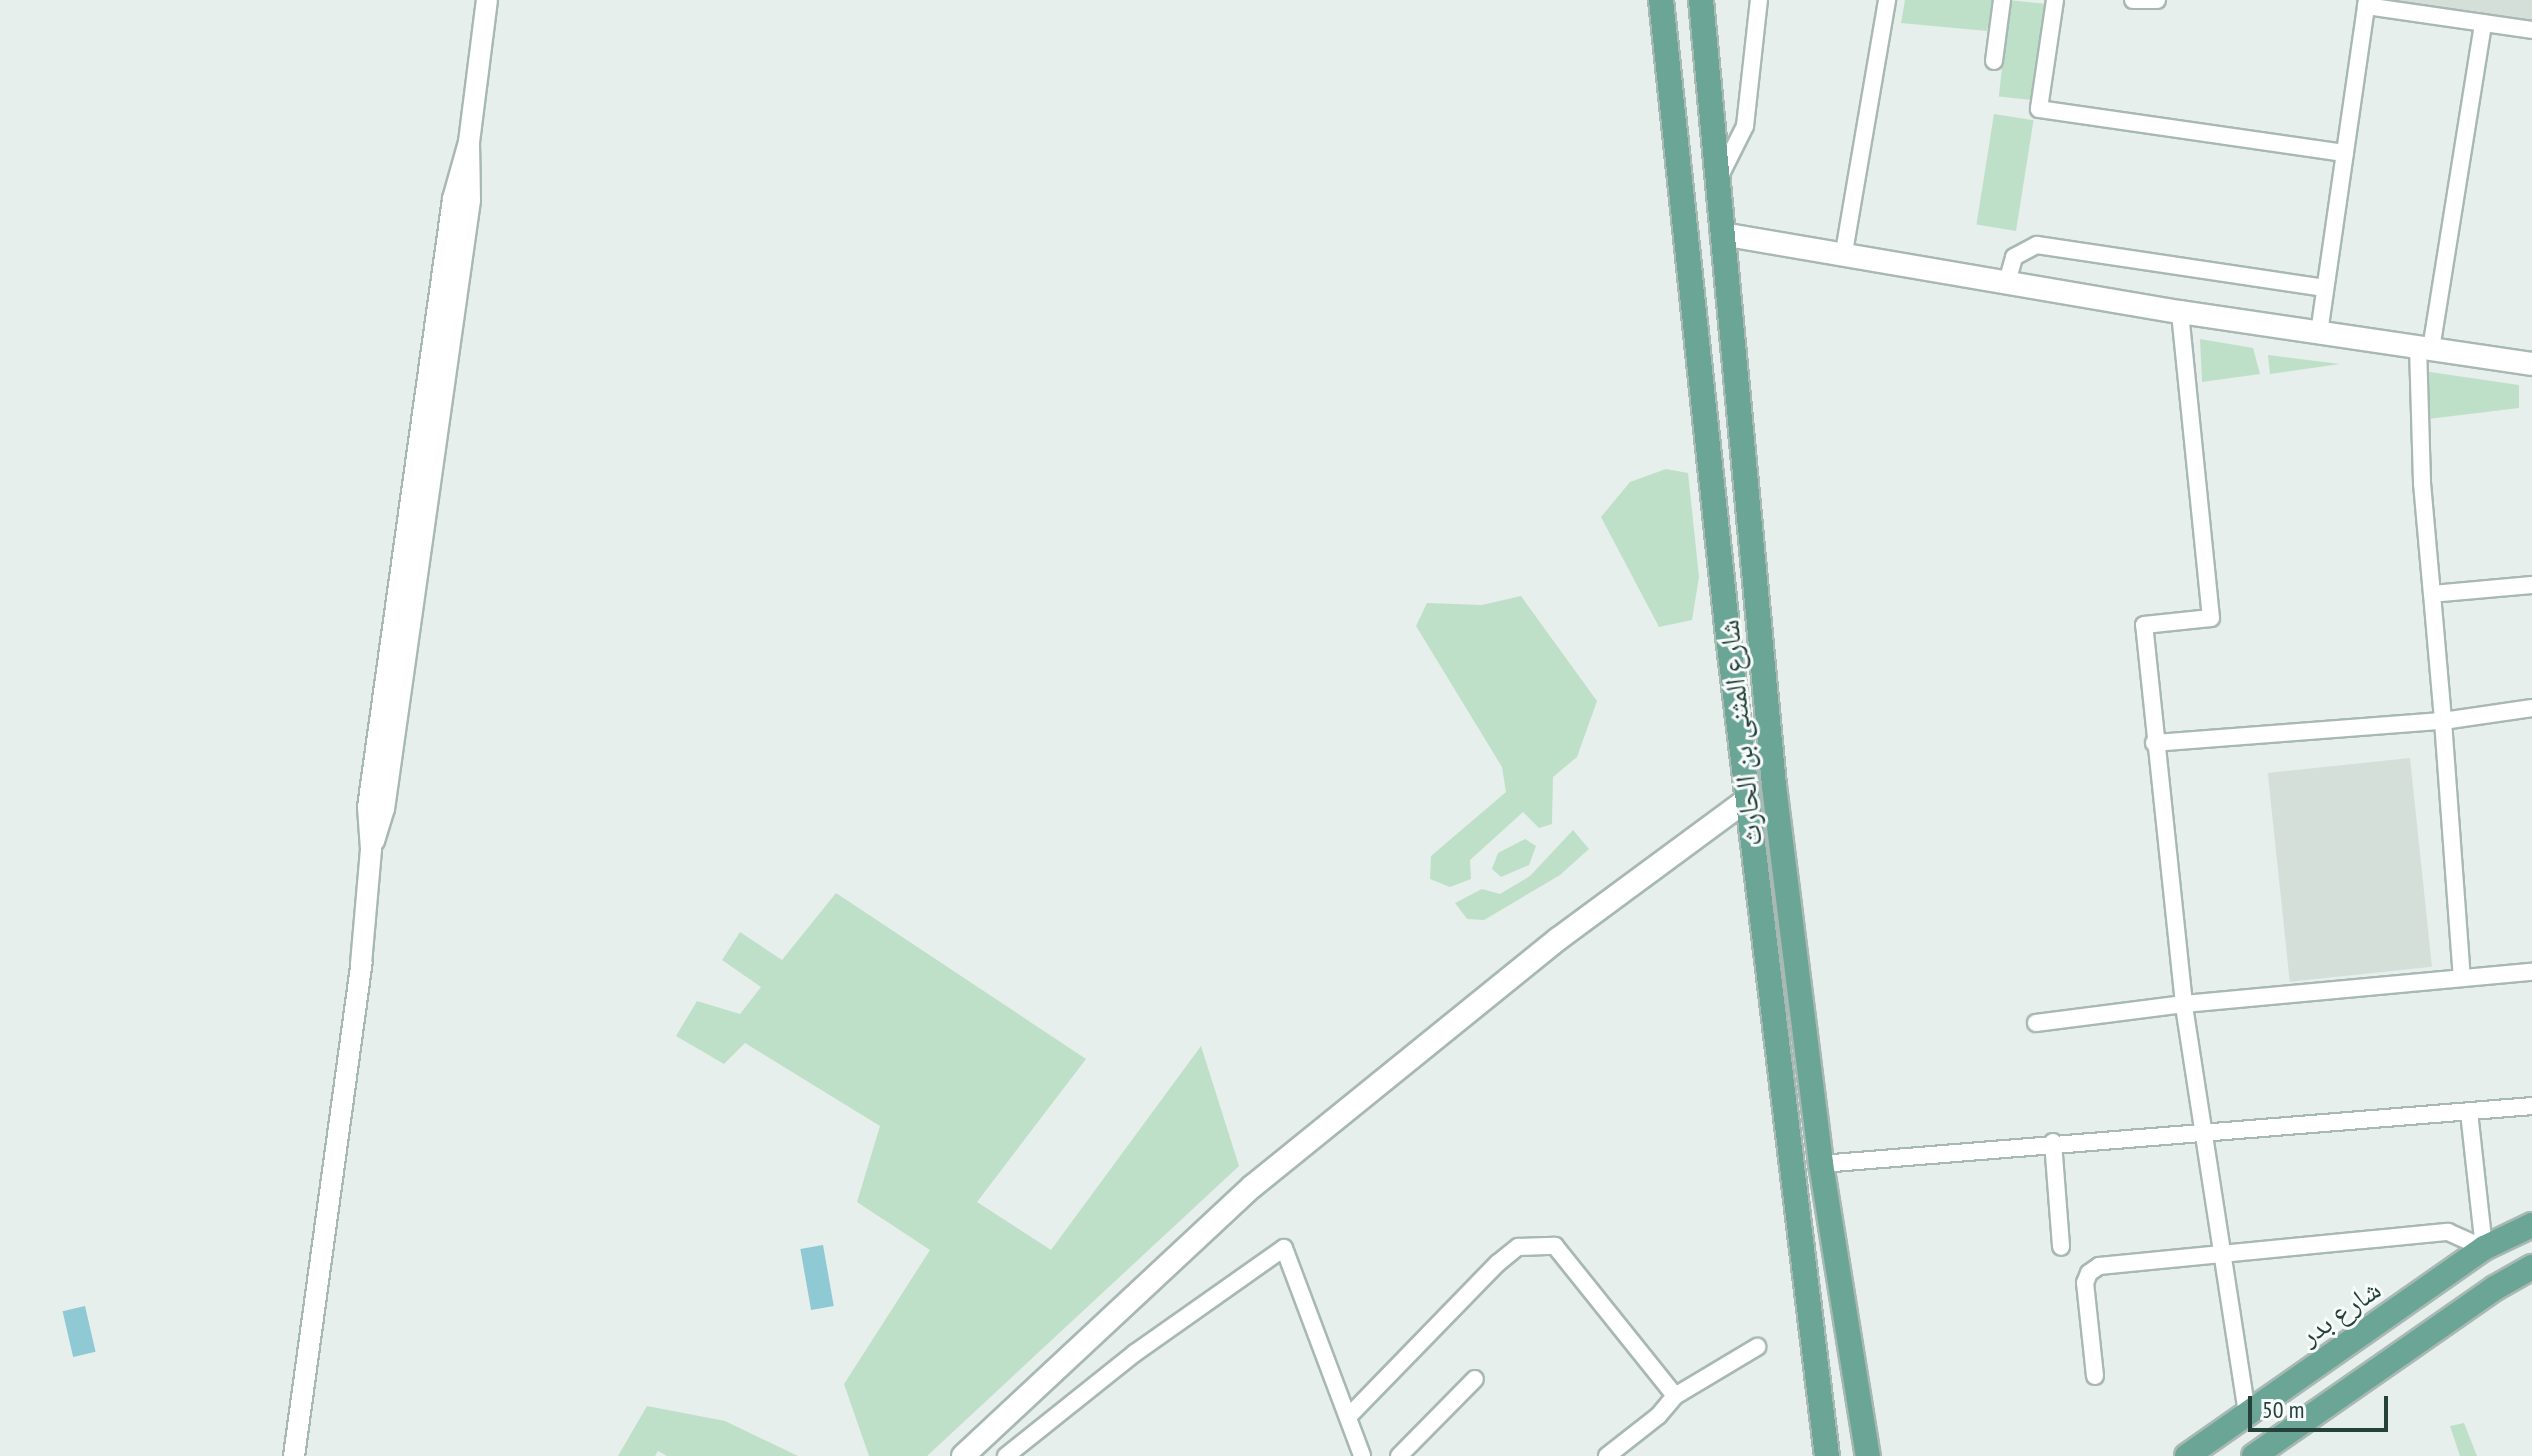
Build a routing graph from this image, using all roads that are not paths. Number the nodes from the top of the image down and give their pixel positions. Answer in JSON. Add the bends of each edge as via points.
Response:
{"nodes":[{"id":1,"x":487,"y":0,"type":"edge"},
{"id":2,"x":1661,"y":0,"type":"edge"},
{"id":3,"x":1701,"y":0,"type":"edge"},
{"id":4,"x":1759,"y":0,"type":"edge"},
{"id":5,"x":1887,"y":0,"type":"edge"},
{"id":6,"x":2002,"y":0,"type":"edge"},
{"id":7,"x":2055,"y":0,"type":"edge"},
{"id":8,"x":2133,"y":0,"type":"edge"},
{"id":9,"x":2157,"y":0,"type":"edge"},
{"id":10,"x":2367,"y":3,"type":"edge"},
{"id":11,"x":2483,"y":23,"type":"junction"},
{"id":12,"x":2532,"y":30,"type":"edge"},
{"id":13,"x":1994,"y":61,"type":"dead end"},
{"id":14,"x":2345,"y":153,"type":"junction"},
{"id":15,"x":1717,"y":181,"type":"junction"},
{"id":16,"x":1722,"y":234,"type":"junction"},
{"id":17,"x":1844,"y":252,"type":"junction"},
{"id":18,"x":2007,"y":282,"type":"junction"},
{"id":19,"x":2325,"y":288,"type":"junction"},
{"id":20,"x":2180,"y":312,"type":"junction"},
{"id":21,"x":2319,"y":333,"type":"junction"},
{"id":22,"x":2425,"y":348,"type":"junction"},
{"id":23,"x":2532,"y":364,"type":"edge"},
{"id":24,"x":2532,"y":585,"type":"edge"},
{"id":25,"x":2432,"y":594,"type":"junction"},
{"id":26,"x":2532,"y":708,"type":"edge"},
{"id":27,"x":2443,"y":721,"type":"junction"},
{"id":28,"x":2154,"y":743,"type":"junction"},
{"id":29,"x":1748,"y":799,"type":"junction"},
{"id":30,"x":2532,"y":972,"type":"edge"},
{"id":31,"x":2462,"y":977,"type":"junction"},
{"id":32,"x":2184,"y":1004,"type":"junction"},
{"id":33,"x":2036,"y":1023,"type":"dead end"},
{"id":34,"x":2532,"y":1106,"type":"edge"},
{"id":35,"x":2469,"y":1112,"type":"junction"},
{"id":36,"x":2202,"y":1133,"type":"junction"},
{"id":37,"x":2053,"y":1142,"type":"junction"},
{"id":38,"x":1821,"y":1164,"type":"junction"},
{"id":39,"x":2532,"y":1225,"type":"edge"},
{"id":40,"x":2061,"y":1247,"type":"dead end"},
{"id":41,"x":2484,"y":1248,"type":"junction"},
{"id":42,"x":2224,"y":1255,"type":"junction"},
{"id":43,"x":2532,"y":1267,"type":"edge"},
{"id":44,"x":1757,"y":1347,"type":"dead end"},
{"id":45,"x":2095,"y":1376,"type":"dead end"},
{"id":46,"x":1475,"y":1379,"type":"dead end"},
{"id":47,"x":1675,"y":1396,"type":"junction"},
{"id":48,"x":2247,"y":1413,"type":"junction"},
{"id":49,"x":1348,"y":1417,"type":"junction"},
{"id":50,"x":294,"y":1456,"type":"edge"},
{"id":51,"x":963,"y":1456,"type":"edge"},
{"id":52,"x":1006,"y":1456,"type":"edge"},
{"id":53,"x":1362,"y":1456,"type":"edge"},
{"id":54,"x":1399,"y":1456,"type":"edge"},
{"id":55,"x":1607,"y":1456,"type":"edge"},
{"id":56,"x":1827,"y":1456,"type":"edge"},
{"id":57,"x":1868,"y":1456,"type":"edge"},
{"id":58,"x":2187,"y":1456,"type":"edge"},
{"id":59,"x":2254,"y":1456,"type":"edge"}],
"edges":[{"from":1,"to":50,"type":"street","via":[[469,142],[453,199],[368,807],[371,849],[361,964]]},
{"from":2,"to":29,"type":"main road","name":"شارع المثنى بن الحارث"},
{"from":3,"to":15,"type":"main road","name":"شارع المثنى بن الحارث"},
{"from":4,"to":15,"type":"street","via":[[1745,126]]},
{"from":5,"to":17,"type":"street"},
{"from":6,"to":13,"type":"street"},
{"from":7,"to":14,"type":"street","via":[[2039,109]]},
{"from":8,"to":9,"type":"street"},
{"from":10,"to":11,"type":"street"},
{"from":10,"to":14,"type":"street"},
{"from":11,"to":12,"type":"street"},
{"from":11,"to":22,"type":"street"},
{"from":14,"to":19,"type":"street"},
{"from":15,"to":16,"type":"main road","name":"شارع المثنى بن الحارث"},
{"from":16,"to":17,"type":"main road"},
{"from":16,"to":38,"type":"main road","name":"شارع المثنى بن الحارث","via":[[1774,786]]},
{"from":17,"to":18,"type":"main road"},
{"from":18,"to":19,"type":"street","via":[[2014,257],[2037,245]]},
{"from":18,"to":20,"type":"main road"},
{"from":19,"to":21,"type":"street"},
{"from":20,"to":21,"type":"main road"},
{"from":20,"to":28,"type":"street","via":[[2211,618],[2144,625]]},
{"from":21,"to":22,"type":"main road"},
{"from":22,"to":23,"type":"main road"},
{"from":22,"to":25,"type":"street","via":[[2422,483]]},
{"from":24,"to":25,"type":"street"},
{"from":25,"to":27,"type":"street"},
{"from":26,"to":27,"type":"street"},
{"from":27,"to":28,"type":"street"},
{"from":27,"to":31,"type":"street"},
{"from":28,"to":32,"type":"street"},
{"from":29,"to":51,"type":"main road","via":[[1558,939],[1253,1186]]},
{"from":29,"to":56,"type":"main road","name":"شارع المثنى بن الحارث"},
{"from":30,"to":31,"type":"street"},
{"from":31,"to":32,"type":"street"},
{"from":32,"to":33,"type":"street"},
{"from":32,"to":36,"type":"street"},
{"from":34,"to":35,"type":"street"},
{"from":35,"to":36,"type":"street"},
{"from":35,"to":41,"type":"street"},
{"from":36,"to":37,"type":"street"},
{"from":36,"to":42,"type":"street"},
{"from":37,"to":38,"type":"street"},
{"from":37,"to":40,"type":"street"},
{"from":38,"to":57,"type":"main road","name":"شارع المثنى بن الحارث"},
{"from":39,"to":41,"type":"main road","name":"شارع بدر"},
{"from":41,"to":42,"type":"street","via":[[2448,1232]]},
{"from":41,"to":48,"type":"main road","name":"شارع بدر"},
{"from":42,"to":45,"type":"street","via":[[2099,1266],[2089,1273],[2085,1283]]},
{"from":42,"to":48,"type":"street"},
{"from":43,"to":59,"type":"main road"},
{"from":44,"to":47,"type":"street"},
{"from":46,"to":54,"type":"street"},
{"from":47,"to":49,"type":"street","via":[[1555,1246],[1518,1247]]},
{"from":47,"to":55,"type":"street"},
{"from":48,"to":58,"type":"main road","name":"شارع بدر"},
{"from":49,"to":52,"type":"street","via":[[1284,1248],[1135,1353]]},
{"from":49,"to":53,"type":"street"}]}
